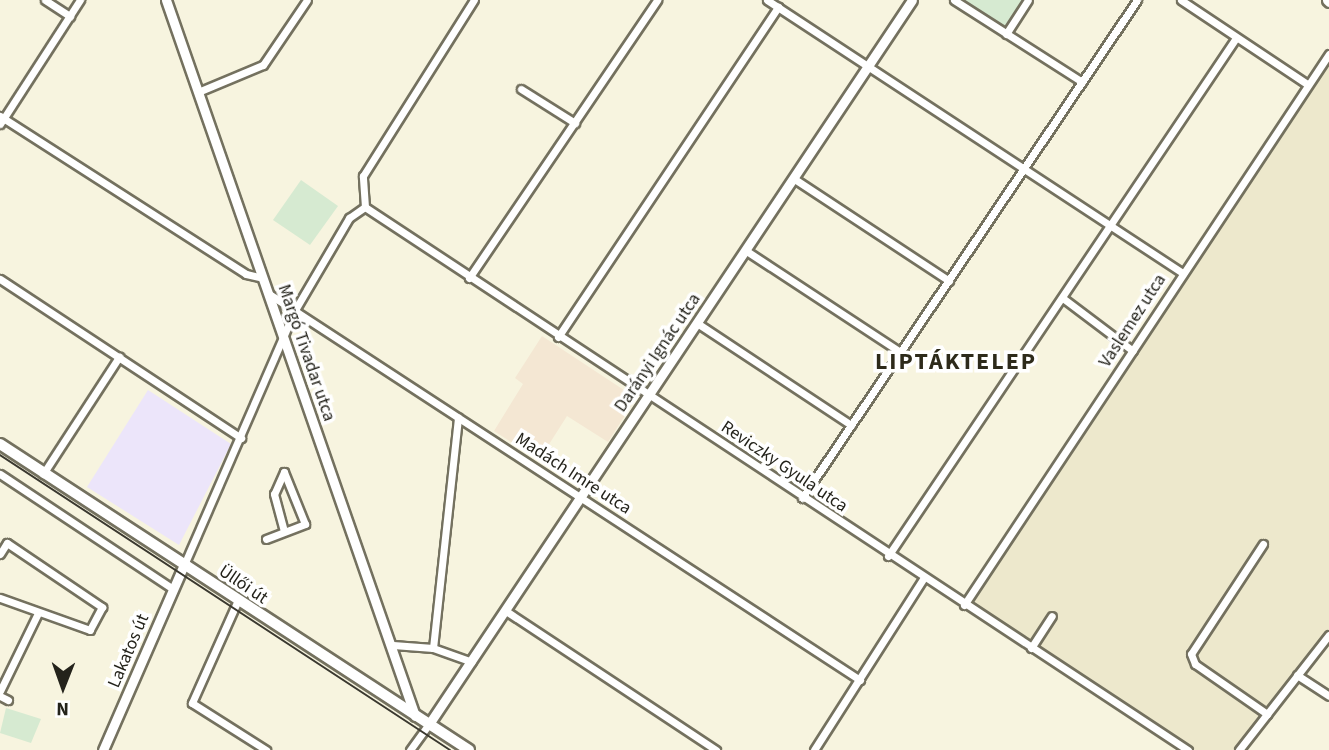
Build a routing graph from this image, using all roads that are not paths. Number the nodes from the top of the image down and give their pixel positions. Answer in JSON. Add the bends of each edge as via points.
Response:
{"nodes":[{"id":1,"x":45,"y":0,"type":"edge"},
{"id":2,"x":80,"y":0,"type":"edge"},
{"id":3,"x":166,"y":0,"type":"edge"},
{"id":4,"x":307,"y":0,"type":"edge"},
{"id":5,"x":474,"y":0,"type":"edge"},
{"id":6,"x":657,"y":0,"type":"edge"},
{"id":7,"x":767,"y":0,"type":"edge"},
{"id":8,"x":912,"y":0,"type":"edge"},
{"id":9,"x":954,"y":0,"type":"edge"},
{"id":10,"x":1028,"y":0,"type":"edge"},
{"id":11,"x":1137,"y":0,"type":"edge"},
{"id":12,"x":1181,"y":0,"type":"edge"},
{"id":13,"x":778,"y":7,"type":"junction"},
{"id":14,"x":70,"y":16,"type":"junction"},
{"id":15,"x":1006,"y":34,"type":"junction"},
{"id":16,"x":1236,"y":38,"type":"junction"},
{"id":17,"x":1329,"y":54,"type":"edge"},
{"id":18,"x":867,"y":67,"type":"junction"},
{"id":19,"x":1082,"y":82,"type":"junction"},
{"id":20,"x":1307,"y":84,"type":"junction"},
{"id":21,"x":521,"y":89,"type":"dead end"},
{"id":22,"x":198,"y":92,"type":"junction"},
{"id":23,"x":1,"y":119,"type":"edge"},
{"id":24,"x":575,"y":123,"type":"junction"},
{"id":25,"x":1023,"y":170,"type":"junction"},
{"id":26,"x":793,"y":178,"type":"junction"},
{"id":27,"x":365,"y":207,"type":"junction"},
{"id":28,"x":1113,"y":228,"type":"junction"},
{"id":29,"x":745,"y":250,"type":"junction"},
{"id":30,"x":1183,"y":273,"type":"junction"},
{"id":31,"x":263,"y":278,"type":"junction"},
{"id":32,"x":469,"y":278,"type":"junction"},
{"id":33,"x":0,"y":279,"type":"edge"},
{"id":34,"x":949,"y":281,"type":"junction"},
{"id":35,"x":269,"y":294,"type":"junction"},
{"id":36,"x":1064,"y":299,"type":"junction"},
{"id":37,"x":295,"y":310,"type":"junction"},
{"id":38,"x":697,"y":323,"type":"junction"},
{"id":39,"x":558,"y":337,"type":"junction"},
{"id":40,"x":284,"y":338,"type":"junction"},
{"id":41,"x":1133,"y":351,"type":"junction"},
{"id":42,"x":900,"y":352,"type":"junction"},
{"id":43,"x":119,"y":357,"type":"junction"},
{"id":44,"x":648,"y":396,"type":"junction"},
{"id":45,"x":458,"y":417,"type":"junction"},
{"id":46,"x":851,"y":425,"type":"junction"},
{"id":47,"x":241,"y":438,"type":"junction"},
{"id":48,"x":0,"y":444,"type":"edge"},
{"id":49,"x":0,"y":474,"type":"edge"},
{"id":50,"x":43,"y":474,"type":"junction"},
{"id":51,"x":581,"y":498,"type":"junction"},
{"id":52,"x":802,"y":498,"type":"junction"},
{"id":53,"x":284,"y":531,"type":"junction"},
{"id":54,"x":267,"y":539,"type":"dead end"},
{"id":55,"x":1263,"y":544,"type":"dead end"},
{"id":56,"x":0,"y":554,"type":"edge"},
{"id":57,"x":888,"y":556,"type":"junction"},
{"id":58,"x":184,"y":565,"type":"junction"},
{"id":59,"x":923,"y":579,"type":"junction"},
{"id":60,"x":173,"y":589,"type":"junction"},
{"id":61,"x":0,"y":598,"type":"edge"},
{"id":62,"x":238,"y":600,"type":"junction"},
{"id":63,"x":964,"y":606,"type":"junction"},
{"id":64,"x":506,"y":611,"type":"junction"},
{"id":65,"x":38,"y":613,"type":"junction"},
{"id":66,"x":1052,"y":617,"type":"dead end"},
{"id":67,"x":1329,"y":635,"type":"edge"},
{"id":68,"x":393,"y":645,"type":"junction"},
{"id":69,"x":433,"y":648,"type":"junction"},
{"id":70,"x":1031,"y":648,"type":"junction"},
{"id":71,"x":472,"y":662,"type":"junction"},
{"id":72,"x":1297,"y":675,"type":"junction"},
{"id":73,"x":860,"y":680,"type":"junction"},
{"id":74,"x":407,"y":691,"type":"junction"},
{"id":75,"x":0,"y":693,"type":"edge"},
{"id":76,"x":1329,"y":696,"type":"edge"},
{"id":77,"x":8,"y":700,"type":"dead end"},
{"id":78,"x":396,"y":704,"type":"junction"},
{"id":79,"x":1267,"y":714,"type":"junction"},
{"id":80,"x":415,"y":716,"type":"junction"},
{"id":81,"x":429,"y":724,"type":"junction"},
{"id":82,"x":103,"y":750,"type":"edge"},
{"id":83,"x":266,"y":750,"type":"edge"},
{"id":84,"x":410,"y":750,"type":"edge"},
{"id":85,"x":469,"y":750,"type":"edge"},
{"id":86,"x":716,"y":750,"type":"edge"},
{"id":87,"x":814,"y":750,"type":"edge"},
{"id":88,"x":1188,"y":750,"type":"edge"},
{"id":89,"x":1238,"y":750,"type":"edge"}],
"edges":[{"from":1,"to":14,"type":"street"},
{"from":2,"to":14,"type":"street"},
{"from":3,"to":22,"type":"street","name":"Margó Tivadar utca"},
{"from":4,"to":22,"type":"street","via":[[263,65]]},
{"from":5,"to":27,"type":"street","via":[[363,176]]},
{"from":6,"to":24,"type":"street"},
{"from":7,"to":13,"type":"street"},
{"from":8,"to":18,"type":"street","name":"Darányi Ignác utca"},
{"from":9,"to":15,"type":"street"},
{"from":10,"to":15,"type":"street"},
{"from":11,"to":19,"type":"street"},
{"from":12,"to":16,"type":"street"},
{"from":13,"to":18,"type":"street"},
{"from":13,"to":39,"type":"street"},
{"from":14,"to":23,"type":"street"},
{"from":15,"to":19,"type":"street"},
{"from":16,"to":20,"type":"street"},
{"from":16,"to":28,"type":"street"},
{"from":17,"to":20,"type":"street","name":"Vaslemez utca"},
{"from":18,"to":25,"type":"street"},
{"from":18,"to":26,"type":"street","name":"Darányi Ignác utca"},
{"from":19,"to":25,"type":"street"},
{"from":20,"to":30,"type":"street","name":"Vaslemez utca"},
{"from":21,"to":24,"type":"street"},
{"from":22,"to":31,"type":"street","name":"Margó Tivadar utca"},
{"from":23,"to":31,"type":"street","via":[[246,274]]},
{"from":24,"to":32,"type":"street"},
{"from":25,"to":28,"type":"street"},
{"from":25,"to":34,"type":"street"},
{"from":26,"to":29,"type":"street","name":"Darányi Ignác utca"},
{"from":26,"to":34,"type":"street"},
{"from":27,"to":32,"type":"street","name":"Reviczky Gyula utca"},
{"from":27,"to":37,"type":"street","via":[[349,218]]},
{"from":28,"to":30,"type":"street"},
{"from":28,"to":36,"type":"street"},
{"from":29,"to":38,"type":"street","name":"Darányi Ignác utca"},
{"from":29,"to":42,"type":"street"},
{"from":30,"to":41,"type":"street","name":"Vaslemez utca"},
{"from":31,"to":35,"type":"street","name":"Margó Tivadar utca"},
{"from":32,"to":39,"type":"street","name":"Reviczky Gyula utca"},
{"from":33,"to":43,"type":"street"},
{"from":34,"to":42,"type":"street"},
{"from":35,"to":37,"type":"street","name":"Madách Imre utca"},
{"from":35,"to":40,"type":"street","name":"Margó Tivadar utca"},
{"from":36,"to":41,"type":"street"},
{"from":36,"to":57,"type":"street"},
{"from":37,"to":40,"type":"street"},
{"from":37,"to":45,"type":"street","name":"Madách Imre utca"},
{"from":38,"to":44,"type":"street","name":"Darányi Ignác utca"},
{"from":38,"to":46,"type":"street"},
{"from":39,"to":44,"type":"street","name":"Reviczky Gyula utca"},
{"from":40,"to":47,"type":"street"},
{"from":40,"to":68,"type":"street","name":"Margó Tivadar utca"},
{"from":41,"to":63,"type":"street","name":"Vaslemez utca"},
{"from":42,"to":46,"type":"street"},
{"from":43,"to":47,"type":"street"},
{"from":43,"to":50,"type":"street"},
{"from":44,"to":51,"type":"street","name":"Darányi Ignác utca"},
{"from":44,"to":52,"type":"street","name":"Reviczky Gyula utca"},
{"from":45,"to":51,"type":"street","name":"Madách Imre utca"},
{"from":45,"to":69,"type":"street"},
{"from":46,"to":52,"type":"street"},
{"from":47,"to":58,"type":"street"},
{"from":48,"to":50,"type":"main road","name":"Üllői út"},
{"from":49,"to":60,"type":"street"},
{"from":50,"to":58,"type":"main road","name":"Üllői út"},
{"from":51,"to":64,"type":"street","name":"Darányi Ignác utca"},
{"from":51,"to":73,"type":"street","name":"Madách Imre utca"},
{"from":52,"to":57,"type":"street","name":"Reviczky Gyula utca"},
{"from":53,"to":53,"type":"street","via":[[274,494],[284,472],[305,524]]},
{"from":53,"to":54,"type":"street"},
{"from":55,"to":79,"type":"street","via":[[1191,654],[1195,664]]},
{"from":56,"to":65,"type":"street","via":[[7,543],[102,607],[90,630]]},
{"from":57,"to":59,"type":"street","name":"Reviczky Gyula utca"},
{"from":58,"to":60,"type":"street","name":"Lakatos út"},
{"from":58,"to":62,"type":"main road","name":"Üllői út"},
{"from":59,"to":63,"type":"street","name":"Reviczky Gyula utca"},
{"from":59,"to":73,"type":"street"},
{"from":60,"to":82,"type":"street","name":"Lakatos út"},
{"from":61,"to":65,"type":"street"},
{"from":62,"to":78,"type":"main road","name":"Üllői út"},
{"from":62,"to":83,"type":"street","via":[[192,703]]},
{"from":63,"to":70,"type":"street","name":"Reviczky Gyula utca"},
{"from":64,"to":71,"type":"street","name":"Darányi Ignác utca"},
{"from":64,"to":86,"type":"street"},
{"from":65,"to":75,"type":"street"},
{"from":66,"to":70,"type":"street"},
{"from":67,"to":72,"type":"street"},
{"from":68,"to":69,"type":"street"},
{"from":68,"to":74,"type":"street","name":"Margó Tivadar utca"},
{"from":69,"to":71,"type":"street"},
{"from":70,"to":88,"type":"street","name":"Reviczky Gyula utca"},
{"from":71,"to":81,"type":"street","name":"Darányi Ignác utca"},
{"from":72,"to":76,"type":"street"},
{"from":72,"to":79,"type":"street"},
{"from":73,"to":87,"type":"street"},
{"from":74,"to":78,"type":"street"},
{"from":74,"to":80,"type":"street","name":"Margó Tivadar utca"},
{"from":75,"to":77,"type":"street"},
{"from":78,"to":80,"type":"main road","name":"Üllői út"},
{"from":79,"to":89,"type":"street"},
{"from":80,"to":81,"type":"main road","name":"Üllői út"},
{"from":81,"to":84,"type":"street"},
{"from":81,"to":85,"type":"main road","name":"Üllői út"}]}
